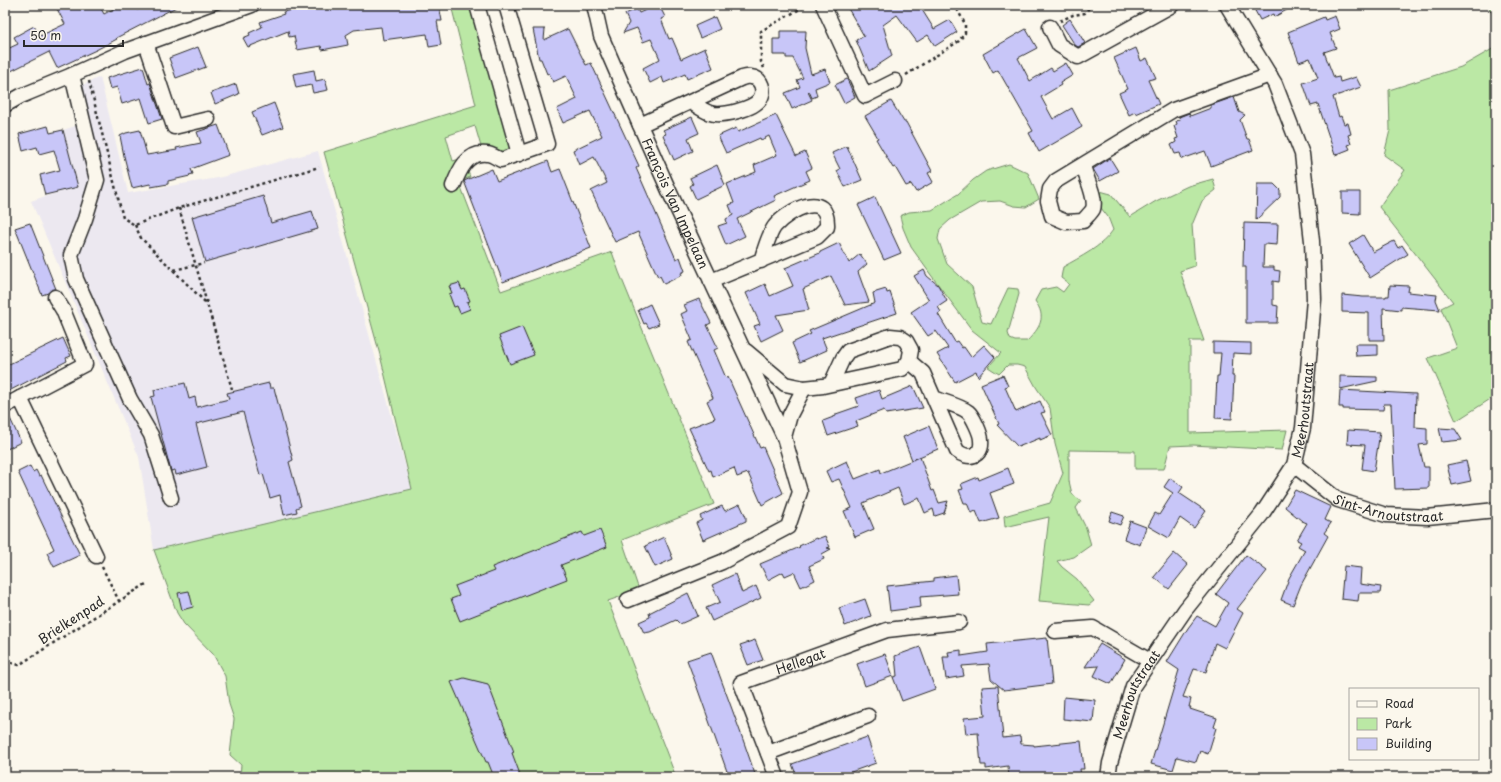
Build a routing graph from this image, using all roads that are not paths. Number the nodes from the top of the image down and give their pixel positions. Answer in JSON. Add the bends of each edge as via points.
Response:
{"nodes":[{"id":1,"x":252,"y":5,"type":"edge"},
{"id":2,"x":477,"y":5,"type":"edge"},
{"id":3,"x":506,"y":5,"type":"edge"},
{"id":4,"x":594,"y":5,"type":"edge"},
{"id":5,"x":823,"y":5,"type":"edge"},
{"id":6,"x":1172,"y":5,"type":"edge"},
{"id":7,"x":1227,"y":5,"type":"edge"},
{"id":8,"x":1050,"y":27,"type":"road end"},
{"id":9,"x":146,"y":43,"type":"junction"},
{"id":10,"x":72,"y":75,"type":"junction"},
{"id":11,"x":1270,"y":75,"type":"junction"},
{"id":12,"x":895,"y":81,"type":"road end"},
{"id":13,"x":691,"y":102,"type":"junction"},
{"id":14,"x":5,"y":105,"type":"edge"},
{"id":15,"x":208,"y":119,"type":"dead end"},
{"id":16,"x":640,"y":125,"type":"junction"},
{"id":17,"x":518,"y":154,"type":"junction"},
{"id":18,"x":1083,"y":165,"type":"dead end"},
{"id":19,"x":453,"y":186,"type":"dead end"},
{"id":20,"x":761,"y":261,"type":"junction"},
{"id":21,"x":711,"y":281,"type":"junction"},
{"id":22,"x":55,"y":297,"type":"dead end"},
{"id":23,"x":743,"y":349,"type":"junction"},
{"id":24,"x":909,"y":361,"type":"junction"},
{"id":25,"x":831,"y":384,"type":"junction"},
{"id":26,"x":804,"y":388,"type":"junction"},
{"id":27,"x":20,"y":398,"type":"junction"},
{"id":28,"x":934,"y":398,"type":"dead end"},
{"id":29,"x":5,"y":406,"type":"edge"},
{"id":30,"x":784,"y":437,"type":"junction"},
{"id":31,"x":1294,"y":464,"type":"junction"},
{"id":32,"x":171,"y":498,"type":"dead end"},
{"id":33,"x":1496,"y":510,"type":"edge"},
{"id":34,"x":96,"y":556,"type":"road end"},
{"id":35,"x":628,"y":600,"type":"dead end"},
{"id":36,"x":959,"y":622,"type":"dead end"},
{"id":37,"x":1054,"y":631,"type":"dead end"},
{"id":38,"x":1150,"y":661,"type":"junction"},
{"id":39,"x":868,"y":716,"type":"dead end"},
{"id":40,"x":768,"y":753,"type":"junction"},
{"id":41,"x":777,"y":777,"type":"edge"},
{"id":42,"x":1108,"y":777,"type":"edge"}],
"edges":[{"from":1,"to":9,"type":"street"},
{"from":2,"to":17,"type":"street"},
{"from":3,"to":17,"type":"street","via":[[547,144]]},
{"from":4,"to":16,"type":"street","name":"François Van Impelaan","via":[[601,36]]},
{"from":5,"to":12,"type":"street","via":[[865,96]]},
{"from":6,"to":8,"type":"street","via":[[1078,57],[1059,45]]},
{"from":7,"to":11,"type":"street","name":"Meerhoutstraat"},
{"from":9,"to":10,"type":"street"},
{"from":9,"to":15,"type":"street","via":[[174,127]]},
{"from":10,"to":14,"type":"street"},
{"from":10,"to":32,"type":"street","via":[[97,180],[71,255],[76,278],[130,399],[151,435]]},
{"from":11,"to":18,"type":"street","via":[[1173,110]]},
{"from":11,"to":31,"type":"street","name":"Meerhoutstraat","via":[[1302,154],[1312,241],[1314,299],[1303,428]]},
{"from":13,"to":13,"type":"street","name":"François Van Impelaan","via":[[711,114],[726,114],[754,104],[760,100],[763,91],[760,82],[752,77],[742,78]]},
{"from":13,"to":16,"type":"street","name":"François Van Impelaan"},
{"from":16,"to":21,"type":"street","name":"François Van Impelaan"},
{"from":17,"to":19,"type":"street","via":[[501,160],[487,154],[474,155],[459,172]]},
{"from":20,"to":20,"type":"street","name":"François Van Impelaan","via":[[817,237],[827,227],[828,218],[821,207],[807,204],[774,227]]},
{"from":20,"to":21,"type":"street","name":"François Van Impelaan"},
{"from":21,"to":23,"type":"street","name":"François Van Impelaan"},
{"from":22,"to":27,"type":"street","via":[[86,364]]},
{"from":23,"to":26,"type":"street","name":"François Van Impelaan","via":[[784,384]]},
{"from":23,"to":30,"type":"street","name":"François Van Impelaan"},
{"from":24,"to":25,"type":"street","name":"François Van Impelaan","via":[[902,369]]},
{"from":24,"to":25,"type":"street","via":[[911,350],[906,341],[900,336],[890,336],[848,351]]},
{"from":24,"to":28,"type":"street","via":[[923,373]]},
{"from":25,"to":26,"type":"street","name":"François Van Impelaan"},
{"from":26,"to":30,"type":"street","via":[[790,415]]},
{"from":27,"to":29,"type":"street"},
{"from":27,"to":34,"type":"street"},
{"from":30,"to":35,"type":"street","name":"François Van Impelaan","via":[[800,492],[788,527],[722,562]]},
{"from":31,"to":33,"type":"street","name":"Sint-Arnoutstraat","via":[[1338,500],[1386,515],[1427,517]]},
{"from":31,"to":38,"type":"street","name":"Meerhoutstraat","via":[[1262,514],[1185,610]]},
{"from":36,"to":40,"type":"street","name":"Hellegat","via":[[887,630],[741,683]]},
{"from":37,"to":38,"type":"street","via":[[1093,628]]},
{"from":38,"to":42,"type":"street","name":"Meerhoutstraat","via":[[1133,686],[1110,762]]},
{"from":39,"to":40,"type":"street"},
{"from":40,"to":41,"type":"street","name":"Hellegat"}]}
